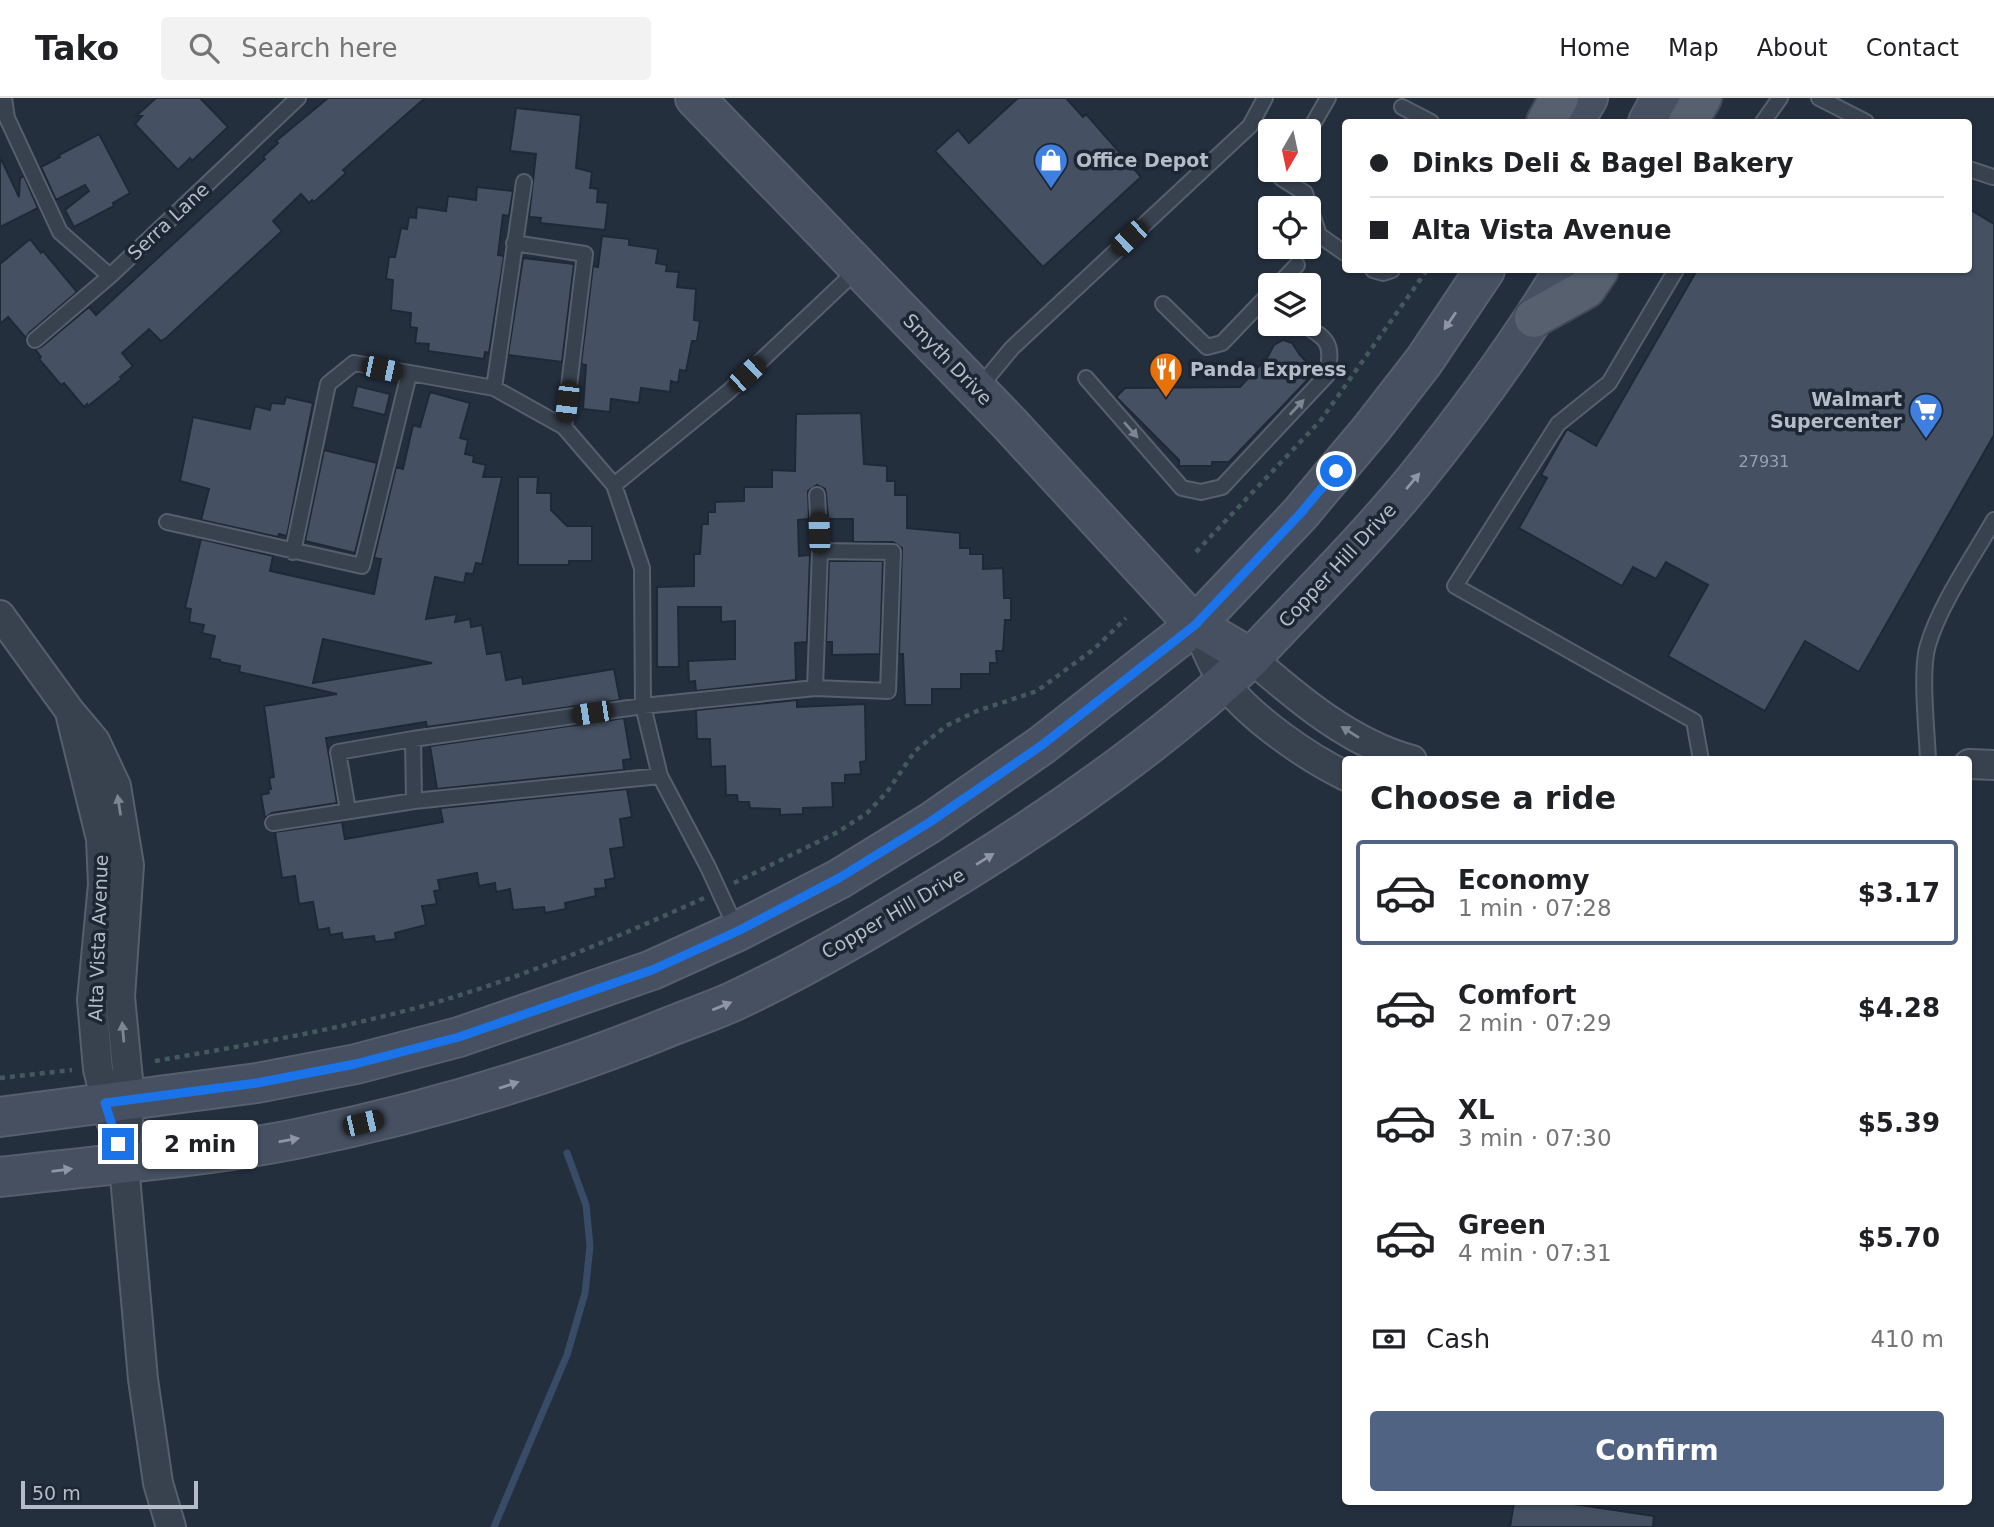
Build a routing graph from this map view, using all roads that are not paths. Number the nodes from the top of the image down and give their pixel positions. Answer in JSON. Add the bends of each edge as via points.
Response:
{"nodes":[{"id":1,"x":4,"y":98,"type":"edge"},
{"id":2,"x":298,"y":98,"type":"edge"},
{"id":3,"x":695,"y":98,"type":"edge"},
{"id":4,"x":1265,"y":98,"type":"edge"},
{"id":5,"x":1328,"y":98,"type":"edge"},
{"id":6,"x":1559,"y":98,"type":"edge"},
{"id":7,"x":1588,"y":98,"type":"edge"},
{"id":8,"x":1661,"y":98,"type":"edge"},
{"id":9,"x":1702,"y":98,"type":"edge"},
{"id":10,"x":1780,"y":98,"type":"edge"},
{"id":11,"x":1819,"y":98,"type":"edge"},
{"id":12,"x":1402,"y":107,"type":"dead end"},
{"id":13,"x":1316,"y":119,"type":"edge"},
{"id":14,"x":1425,"y":119,"type":"edge"},
{"id":15,"x":1548,"y":119,"type":"edge"},
{"id":16,"x":1576,"y":119,"type":"edge"},
{"id":17,"x":1650,"y":119,"type":"edge"},
{"id":18,"x":1690,"y":119,"type":"edge"},
{"id":19,"x":1765,"y":119,"type":"edge"},
{"id":20,"x":1860,"y":119,"type":"edge"},
{"id":21,"x":1972,"y":170,"type":"edge"},
{"id":22,"x":1993,"y":177,"type":"edge"},
{"id":23,"x":524,"y":182,"type":"dead end"},
{"id":24,"x":1287,"y":182,"type":"edge"},
{"id":25,"x":514,"y":243,"type":"junction"},
{"id":26,"x":1342,"y":251,"type":"edge"},
{"id":27,"x":1297,"y":265,"type":"dead end"},
{"id":28,"x":859,"y":268,"type":"junction"},
{"id":29,"x":1289,"y":273,"type":"edge"},
{"id":30,"x":1483,"y":273,"type":"edge"},
{"id":31,"x":1562,"y":273,"type":"edge"},
{"id":32,"x":1597,"y":273,"type":"edge"},
{"id":33,"x":1674,"y":273,"type":"edge"},
{"id":34,"x":110,"y":276,"type":"junction"},
{"id":35,"x":1163,"y":304,"type":"dead end"},
{"id":36,"x":1258,"y":309,"type":"edge"},
{"id":37,"x":1534,"y":318,"type":"junction"},
{"id":38,"x":1321,"y":335,"type":"edge"},
{"id":39,"x":35,"y":340,"type":"dead end"},
{"id":40,"x":409,"y":374,"type":"junction"},
{"id":41,"x":1086,"y":378,"type":"dead end"},
{"id":42,"x":494,"y":388,"type":"junction"},
{"id":43,"x":978,"y":390,"type":"junction"},
{"id":44,"x":564,"y":427,"type":"junction"},
{"id":45,"x":614,"y":485,"type":"junction"},
{"id":46,"x":817,"y":495,"type":"dead end"},
{"id":47,"x":1994,"y":520,"type":"edge"},
{"id":48,"x":167,"y":522,"type":"dead end"},
{"id":49,"x":820,"y":551,"type":"junction"},
{"id":50,"x":293,"y":552,"type":"junction"},
{"id":51,"x":0,"y":615,"type":"edge"},
{"id":52,"x":1195,"y":625,"type":"junction"},
{"id":53,"x":1237,"y":670,"type":"junction"},
{"id":54,"x":815,"y":688,"type":"junction"},
{"id":55,"x":643,"y":706,"type":"junction"},
{"id":56,"x":413,"y":739,"type":"junction"},
{"id":57,"x":1402,"y":756,"type":"edge"},
{"id":58,"x":1700,"y":756,"type":"edge"},
{"id":59,"x":1928,"y":756,"type":"edge"},
{"id":60,"x":1972,"y":764,"type":"edge"},
{"id":61,"x":1994,"y":765,"type":"edge"},
{"id":62,"x":1342,"y":774,"type":"edge"},
{"id":63,"x":660,"y":776,"type":"junction"},
{"id":64,"x":414,"y":801,"type":"junction"},
{"id":65,"x":348,"y":810,"type":"junction"},
{"id":66,"x":273,"y":823,"type":"dead end"},
{"id":67,"x":738,"y":931,"type":"junction"},
{"id":68,"x":118,"y":1101,"type":"junction"},
{"id":69,"x":0,"y":1117,"type":"edge"},
{"id":70,"x":124,"y":1165,"type":"junction"},
{"id":71,"x":0,"y":1177,"type":"edge"},
{"id":72,"x":171,"y":1527,"type":"edge"}],
"edges":[{"from":1,"to":34,"type":"lane","via":[[7,118],[60,232]]},
{"from":2,"to":34,"type":"lane","name":"Serra Lane"},
{"from":3,"to":28,"type":"main road","name":"Smyth Drive"},
{"from":4,"to":43,"type":"lane","via":[[1250,126],[1012,348]]},
{"from":5,"to":13,"type":"lane"},
{"from":6,"to":15,"type":"main road"},
{"from":7,"to":16,"type":"main road"},
{"from":8,"to":17,"type":"main road"},
{"from":9,"to":18,"type":"main road"},
{"from":10,"to":19,"type":"lane"},
{"from":11,"to":20,"type":"lane"},
{"from":12,"to":14,"type":"lane"},
{"from":21,"to":22,"type":"lane"},
{"from":23,"to":25,"type":"lane"},
{"from":24,"to":26,"type":"lane","via":[[1305,193],[1319,235]]},
{"from":25,"to":42,"type":"lane"},
{"from":25,"to":44,"type":"lane","via":[[585,254]]},
{"from":27,"to":29,"type":"lane"},
{"from":28,"to":43,"type":"main road","name":"Smyth Drive"},
{"from":28,"to":45,"type":"lane","via":[[728,392]]},
{"from":30,"to":52,"type":"main road","one_way":true,"via":[[1371,428],[1300,514]]},
{"from":31,"to":37,"type":"main road","name":"Copper Hill Drive"},
{"from":32,"to":37,"type":"main road","via":[[1586,289]]},
{"from":33,"to":58,"type":"lane","via":[[1609,383],[1558,424],[1455,586],[1694,721]]},
{"from":34,"to":39,"type":"lane","name":"Serra Lane"},
{"from":35,"to":36,"type":"lane","via":[[1207,347],[1222,343]]},
{"from":53,"to":37,"type":"main road","name":"Copper Hill Drive","one_way":true,"via":[[1412,483]]},
{"from":41,"to":38,"type":"lane","one_way":true,"via":[[1182,488],[1201,492],[1222,487],[1327,375],[1331,355]]},
{"from":40,"to":42,"type":"lane"},
{"from":40,"to":50,"type":"lane","via":[[354,363],[328,384]]},
{"from":40,"to":50,"type":"lane","via":[[362,566]]},
{"from":42,"to":44,"type":"lane"},
{"from":43,"to":52,"type":"main road","name":"Smyth Drive"},
{"from":44,"to":45,"type":"lane"},
{"from":45,"to":55,"type":"lane","via":[[642,568]]},
{"from":46,"to":49,"type":"lane"},
{"from":47,"to":59,"type":"lane","via":[[1927,646]]},
{"from":48,"to":50,"type":"lane"},
{"from":49,"to":54,"type":"lane"},
{"from":49,"to":54,"type":"lane","via":[[893,552],[888,691]]},
{"from":51,"to":68,"type":"street","name":"Alta Vista Avenue","via":[[69,710],[101,839],[103,884],[92,1000],[98,1069]]},
{"from":52,"to":53,"type":"main road","name":"Smyth Drive"},
{"from":52,"to":67,"type":"main road","via":[[1042,745],[930,822],[839,878]]},
{"from":57,"to":53,"type":"street","one_way":true,"via":[[1355,736],[1289,691]]},
{"from":53,"to":62,"type":"street","via":[[1254,713],[1318,763]]},
{"from":70,"to":53,"type":"main road","name":"Copper Hill Drive","one_way":true,"via":[[294,1139],[479,1095],[576,1064],[732,1002],[869,930],[994,853],[1103,780]]},
{"from":54,"to":55,"type":"lane"},
{"from":55,"to":56,"type":"lane"},
{"from":55,"to":63,"type":"lane"},
{"from":56,"to":64,"type":"lane"},
{"from":56,"to":65,"type":"lane","via":[[338,752]]},
{"from":60,"to":61,"type":"street"},
{"from":63,"to":64,"type":"lane"},
{"from":63,"to":67,"type":"lane"},
{"from":64,"to":65,"type":"lane"},
{"from":65,"to":66,"type":"lane"},
{"from":67,"to":68,"type":"main road","via":[[652,970],[459,1037],[257,1083]]},
{"from":68,"to":69,"type":"main road"},
{"from":68,"to":70,"type":"street","name":"Alta Vista Avenue"},
{"from":71,"to":70,"type":"main road","name":"Copper Hill Drive","one_way":true},
{"from":70,"to":72,"type":"street","name":"Alta Vista Avenue","via":[[143,1379],[158,1483]]}]}
